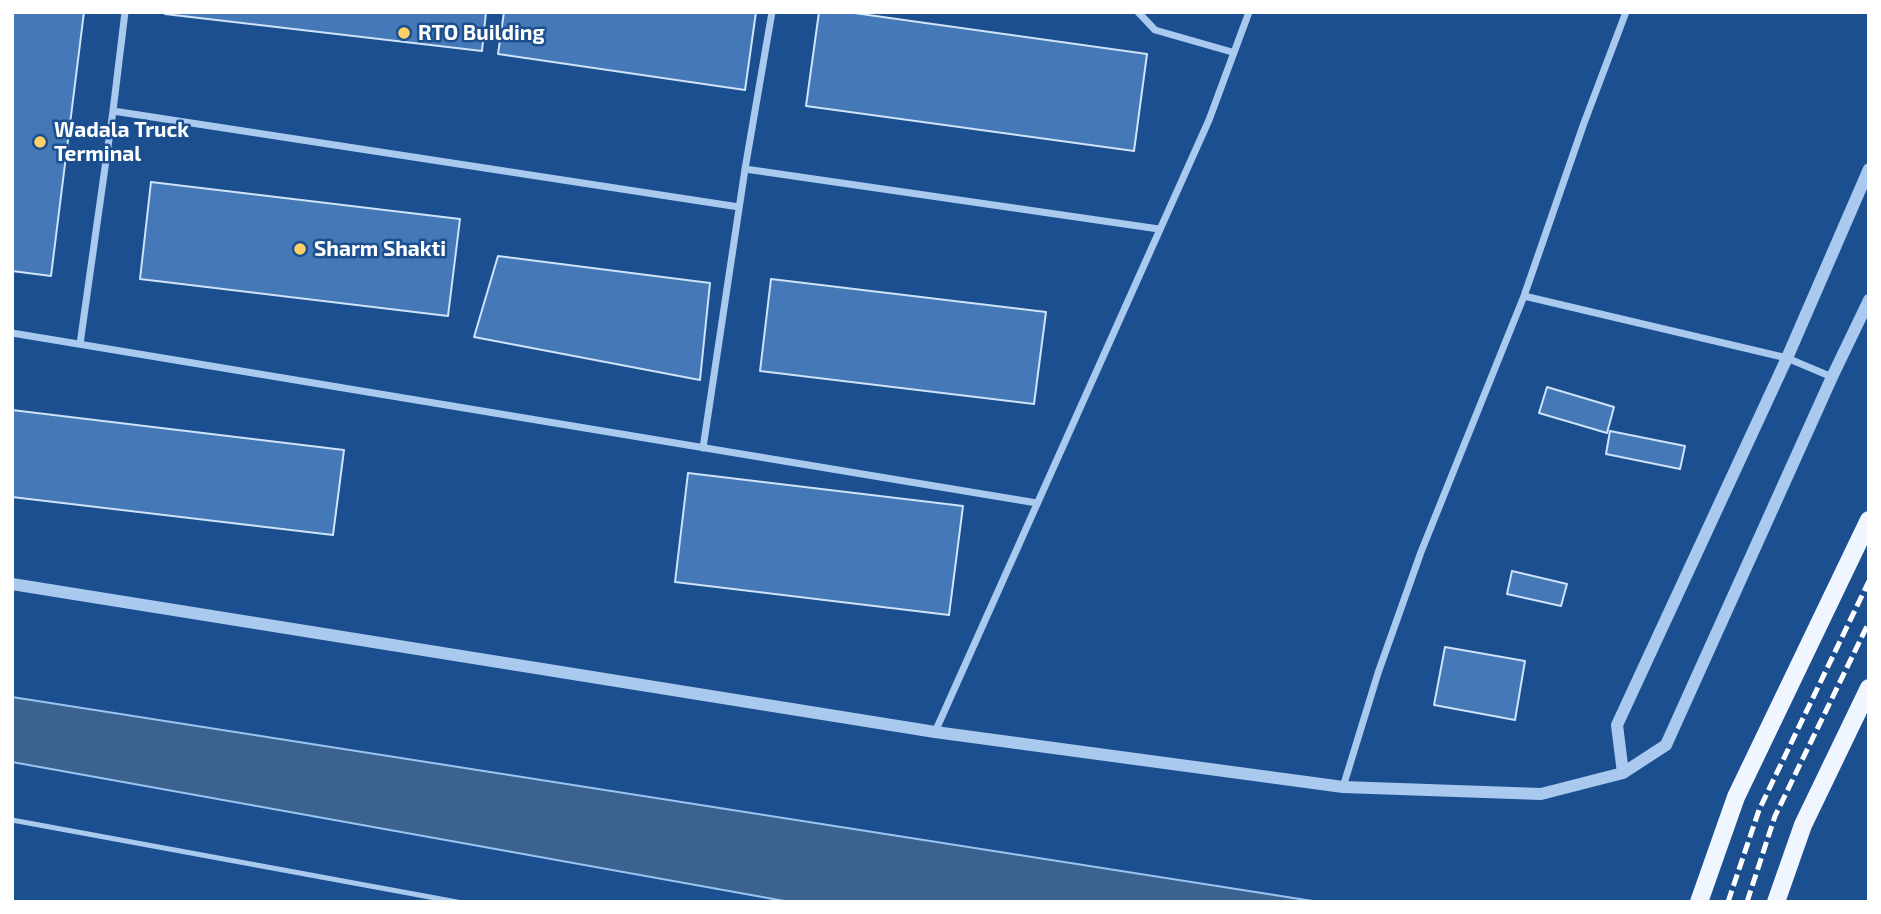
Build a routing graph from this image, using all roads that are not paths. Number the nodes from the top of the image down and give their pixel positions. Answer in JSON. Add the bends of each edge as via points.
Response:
{"nodes":[{"id":1,"x":125,"y":12,"type":"edge"},
{"id":2,"x":772,"y":12,"type":"edge"},
{"id":3,"x":1138,"y":12,"type":"edge"},
{"id":4,"x":1249,"y":12,"type":"edge"},
{"id":5,"x":1626,"y":12,"type":"edge"},
{"id":6,"x":1233,"y":52,"type":"junction"},
{"id":7,"x":113,"y":111,"type":"junction"},
{"id":8,"x":745,"y":169,"type":"junction"},
{"id":9,"x":1869,"y":169,"type":"edge"},
{"id":10,"x":739,"y":207,"type":"junction"},
{"id":11,"x":1159,"y":229,"type":"junction"},
{"id":12,"x":1524,"y":296,"type":"junction"},
{"id":13,"x":1869,"y":300,"type":"edge"},
{"id":14,"x":12,"y":333,"type":"edge"},
{"id":15,"x":80,"y":344,"type":"junction"},
{"id":16,"x":1787,"y":358,"type":"junction"},
{"id":17,"x":1832,"y":377,"type":"junction"},
{"id":18,"x":703,"y":448,"type":"junction"},
{"id":19,"x":1037,"y":503,"type":"junction"},
{"id":20,"x":1869,"y":520,"type":"edge"},
{"id":21,"x":12,"y":584,"type":"edge"},
{"id":22,"x":1869,"y":688,"type":"edge"},
{"id":23,"x":935,"y":732,"type":"junction"},
{"id":24,"x":1623,"y":774,"type":"junction"},
{"id":25,"x":1343,"y":787,"type":"junction"},
{"id":26,"x":12,"y":820,"type":"edge"},
{"id":27,"x":457,"y":902,"type":"edge"},
{"id":28,"x":1699,"y":902,"type":"edge"},
{"id":29,"x":1776,"y":902,"type":"edge"}],
"edges":[{"from":1,"to":7,"type":"street"},
{"from":2,"to":8,"type":"street"},
{"from":3,"to":6,"type":"street","via":[[1155,30]]},
{"from":4,"to":6,"type":"street"},
{"from":5,"to":12,"type":"street"},
{"from":6,"to":11,"type":"street","via":[[1209,120]]},
{"from":7,"to":10,"type":"street"},
{"from":7,"to":15,"type":"street"},
{"from":8,"to":10,"type":"street"},
{"from":8,"to":11,"type":"street"},
{"from":9,"to":16,"type":"street"},
{"from":10,"to":18,"type":"street"},
{"from":11,"to":19,"type":"street"},
{"from":12,"to":16,"type":"street"},
{"from":12,"to":25,"type":"street","via":[[1422,552]]},
{"from":13,"to":17,"type":"street"},
{"from":14,"to":15,"type":"street"},
{"from":15,"to":18,"type":"street"},
{"from":16,"to":17,"type":"street"},
{"from":16,"to":24,"type":"street","via":[[1617,725]]},
{"from":17,"to":24,"type":"street","via":[[1666,745]]},
{"from":18,"to":19,"type":"street"},
{"from":19,"to":23,"type":"street"},
{"from":20,"to":28,"type":"main road","via":[[1736,797]]},
{"from":21,"to":23,"type":"street"},
{"from":22,"to":29,"type":"main road","via":[[1803,825]]},
{"from":23,"to":25,"type":"street"},
{"from":24,"to":25,"type":"street","via":[[1541,794]]},
{"from":26,"to":27,"type":"lane"}]}
